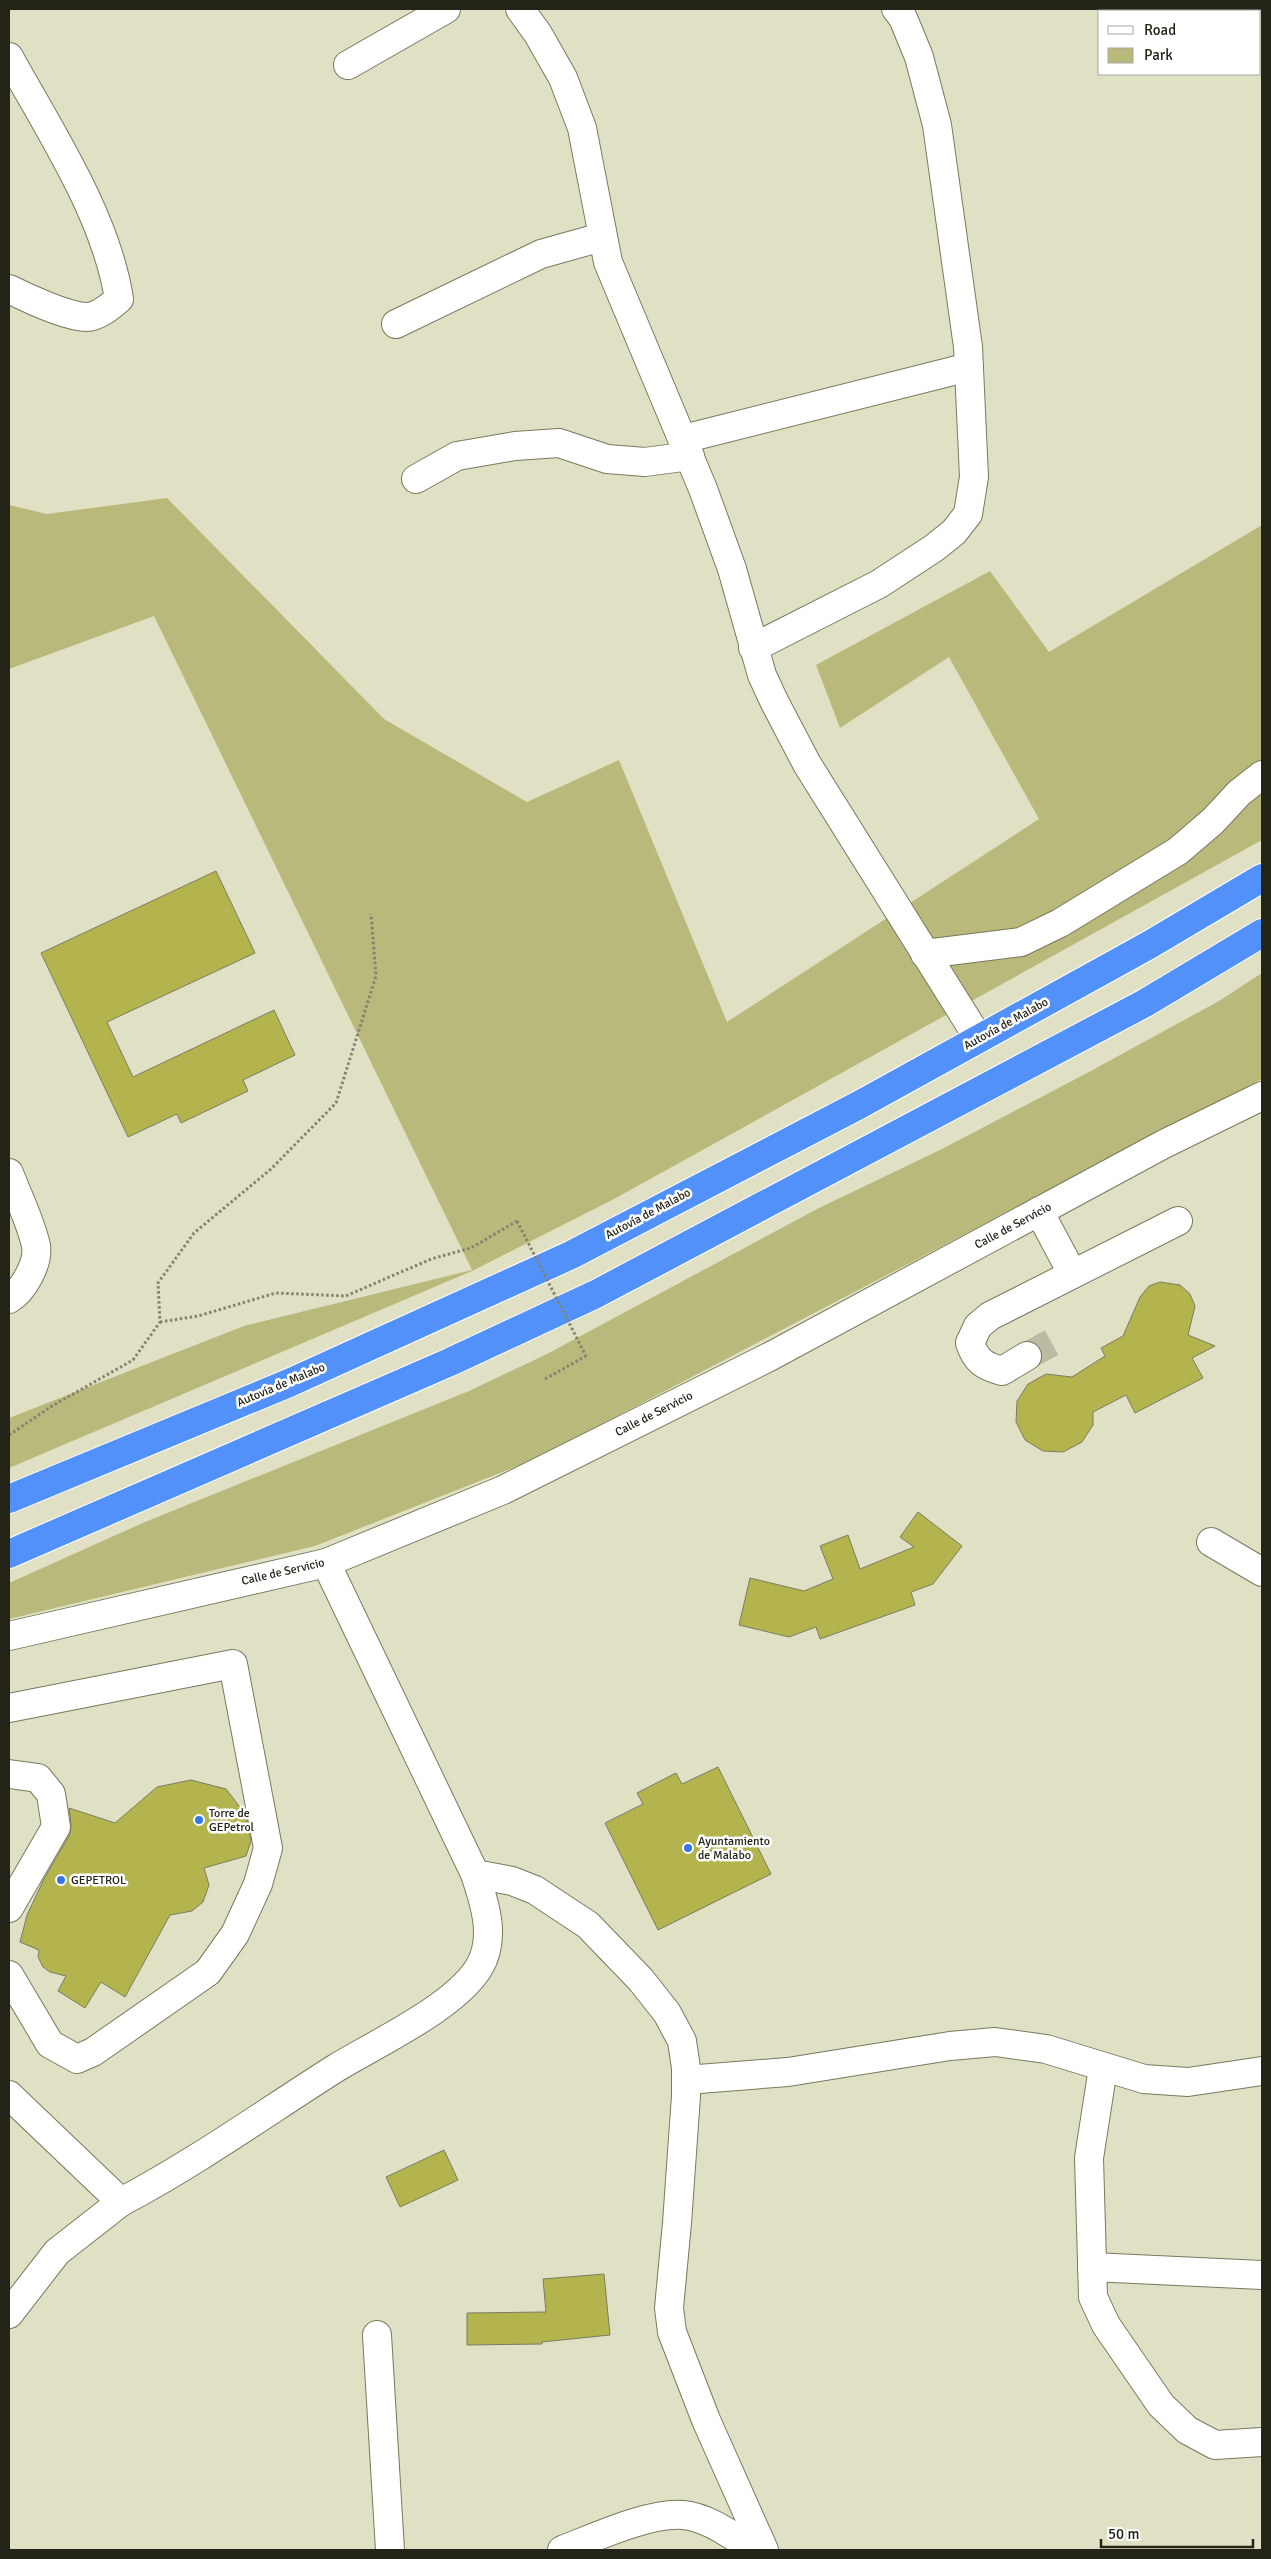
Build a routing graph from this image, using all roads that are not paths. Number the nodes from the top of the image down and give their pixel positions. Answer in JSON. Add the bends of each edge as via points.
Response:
{"nodes":[{"id":1,"x":446,"y":9,"type":"edge"},
{"id":2,"x":520,"y":9,"type":"edge"},
{"id":3,"x":896,"y":9,"type":"edge"},
{"id":4,"x":9,"y":57,"type":"edge"},
{"id":5,"x":348,"y":65,"type":"dead end"},
{"id":6,"x":602,"y":237,"type":"junction"},
{"id":7,"x":9,"y":289,"type":"edge"},
{"id":8,"x":396,"y":324,"type":"dead end"},
{"id":9,"x":969,"y":367,"type":"junction"},
{"id":10,"x":686,"y":448,"type":"junction"},
{"id":11,"x":416,"y":479,"type":"dead end"},
{"id":12,"x":753,"y":648,"type":"junction"},
{"id":13,"x":1262,"y":775,"type":"edge"},
{"id":14,"x":1262,"y":878,"type":"edge"},
{"id":15,"x":1262,"y":933,"type":"edge"},
{"id":16,"x":925,"y":954,"type":"junction"},
{"id":17,"x":979,"y":1038,"type":"junction"},
{"id":18,"x":1262,"y":1096,"type":"edge"},
{"id":19,"x":9,"y":1173,"type":"edge"},
{"id":20,"x":1039,"y":1212,"type":"junction"},
{"id":21,"x":1178,"y":1220,"type":"dead end"},
{"id":22,"x":1072,"y":1273,"type":"junction"},
{"id":23,"x":9,"y":1299,"type":"edge"},
{"id":24,"x":1028,"y":1356,"type":"tunnel mouth"},
{"id":25,"x":9,"y":1499,"type":"edge"},
{"id":26,"x":1211,"y":1542,"type":"dead end"},
{"id":27,"x":9,"y":1554,"type":"edge"},
{"id":28,"x":326,"y":1562,"type":"junction"},
{"id":29,"x":1262,"y":1572,"type":"edge"},
{"id":30,"x":9,"y":1636,"type":"edge"},
{"id":31,"x":9,"y":1708,"type":"edge"},
{"id":32,"x":9,"y":1774,"type":"edge"},
{"id":33,"x":475,"y":1874,"type":"junction"},
{"id":34,"x":9,"y":1908,"type":"edge"},
{"id":35,"x":9,"y":1975,"type":"edge"},
{"id":36,"x":1103,"y":2068,"type":"junction"},
{"id":37,"x":1262,"y":2071,"type":"edge"},
{"id":38,"x":686,"y":2080,"type":"junction"},
{"id":39,"x":9,"y":2096,"type":"edge"},
{"id":40,"x":121,"y":2202,"type":"junction"},
{"id":41,"x":1092,"y":2267,"type":"junction"},
{"id":42,"x":1262,"y":2275,"type":"edge"},
{"id":43,"x":9,"y":2314,"type":"edge"},
{"id":44,"x":377,"y":2335,"type":"dead end"},
{"id":45,"x":1262,"y":2442,"type":"edge"},
{"id":46,"x":390,"y":2550,"type":"edge"},
{"id":47,"x":562,"y":2550,"type":"edge"},
{"id":48,"x":755,"y":2550,"type":"edge"},
{"id":49,"x":764,"y":2550,"type":"edge"}],
"edges":[{"from":1,"to":5,"type":"street"},
{"from":2,"to":6,"type":"street","via":[[563,78],[582,128]]},
{"from":3,"to":9,"type":"street","via":[[919,57],[937,125]]},
{"from":4,"to":7,"type":"street","via":[[80,186],[116,280],[119,298],[107,309],[87,317],[34,302]]},
{"from":6,"to":8,"type":"street","via":[[525,260]]},
{"from":6,"to":10,"type":"street","via":[[620,293]]},
{"from":9,"to":10,"type":"street"},
{"from":9,"to":12,"type":"street","via":[[974,477],[968,514],[954,532],[934,548],[879,584]]},
{"from":10,"to":11,"type":"street","via":[[645,462],[607,459],[559,443],[516,446],[457,456]]},
{"from":10,"to":12,"type":"street","via":[[732,569]]},
{"from":12,"to":16,"type":"street","via":[[774,701],[807,764]]},
{"from":13,"to":16,"type":"street","via":[[1178,851],[1060,923],[1021,942]]},
{"from":14,"to":17,"type":"highway","name":"Autovía de Malabo"},
{"from":15,"to":27,"type":"highway","via":[[1136,1008],[596,1294],[450,1362]]},
{"from":16,"to":17,"type":"street"},
{"from":17,"to":25,"type":"highway","name":"Autovía de Malabo","via":[[571,1255],[288,1383]]},
{"from":18,"to":20,"type":"street","name":"Calle de Servicio","via":[[1164,1144]]},
{"from":19,"to":23,"type":"street","via":[[36,1247],[33,1267],[16,1294]]},
{"from":20,"to":22,"type":"street"},
{"from":20,"to":28,"type":"street","name":"Calle de Servicio","via":[[770,1356],[503,1490]]},
{"from":21,"to":22,"type":"street"},
{"from":22,"to":24,"type":"street","via":[[990,1316],[978,1326],[970,1343],[975,1358],[987,1367],[1002,1370]]},
{"from":26,"to":29,"type":"street"},
{"from":28,"to":30,"type":"street","name":"Calle de Servicio"},
{"from":28,"to":33,"type":"street"},
{"from":31,"to":35,"type":"street","via":[[233,1664],[268,1848],[246,1913],[208,1972],[94,2052],[77,2059],[50,2044]]},
{"from":32,"to":34,"type":"street","via":[[38,1778],[51,1794],[56,1827]]},
{"from":33,"to":38,"type":"street","via":[[512,1881],[535,1890],[588,1925],[641,1980],[667,2013],[682,2041]]},
{"from":33,"to":40,"type":"street","via":[[489,1930],[479,1968],[466,1986],[448,2001]]},
{"from":36,"to":37,"type":"street","via":[[1144,2079],[1188,2082]]},
{"from":36,"to":38,"type":"street","via":[[1046,2049],[995,2042],[788,2072]]},
{"from":36,"to":41,"type":"street","via":[[1089,2158]]},
{"from":38,"to":49,"type":"street","via":[[668,2308],[706,2420]]},
{"from":39,"to":40,"type":"street"},
{"from":40,"to":43,"type":"street","via":[[58,2252]]},
{"from":41,"to":42,"type":"street"},
{"from":41,"to":45,"type":"street","via":[[1093,2297],[1106,2325],[1161,2406],[1187,2430],[1215,2445]]},
{"from":44,"to":46,"type":"street"},
{"from":47,"to":48,"type":"street","via":[[658,2517],[683,2515],[728,2533]]}]}
